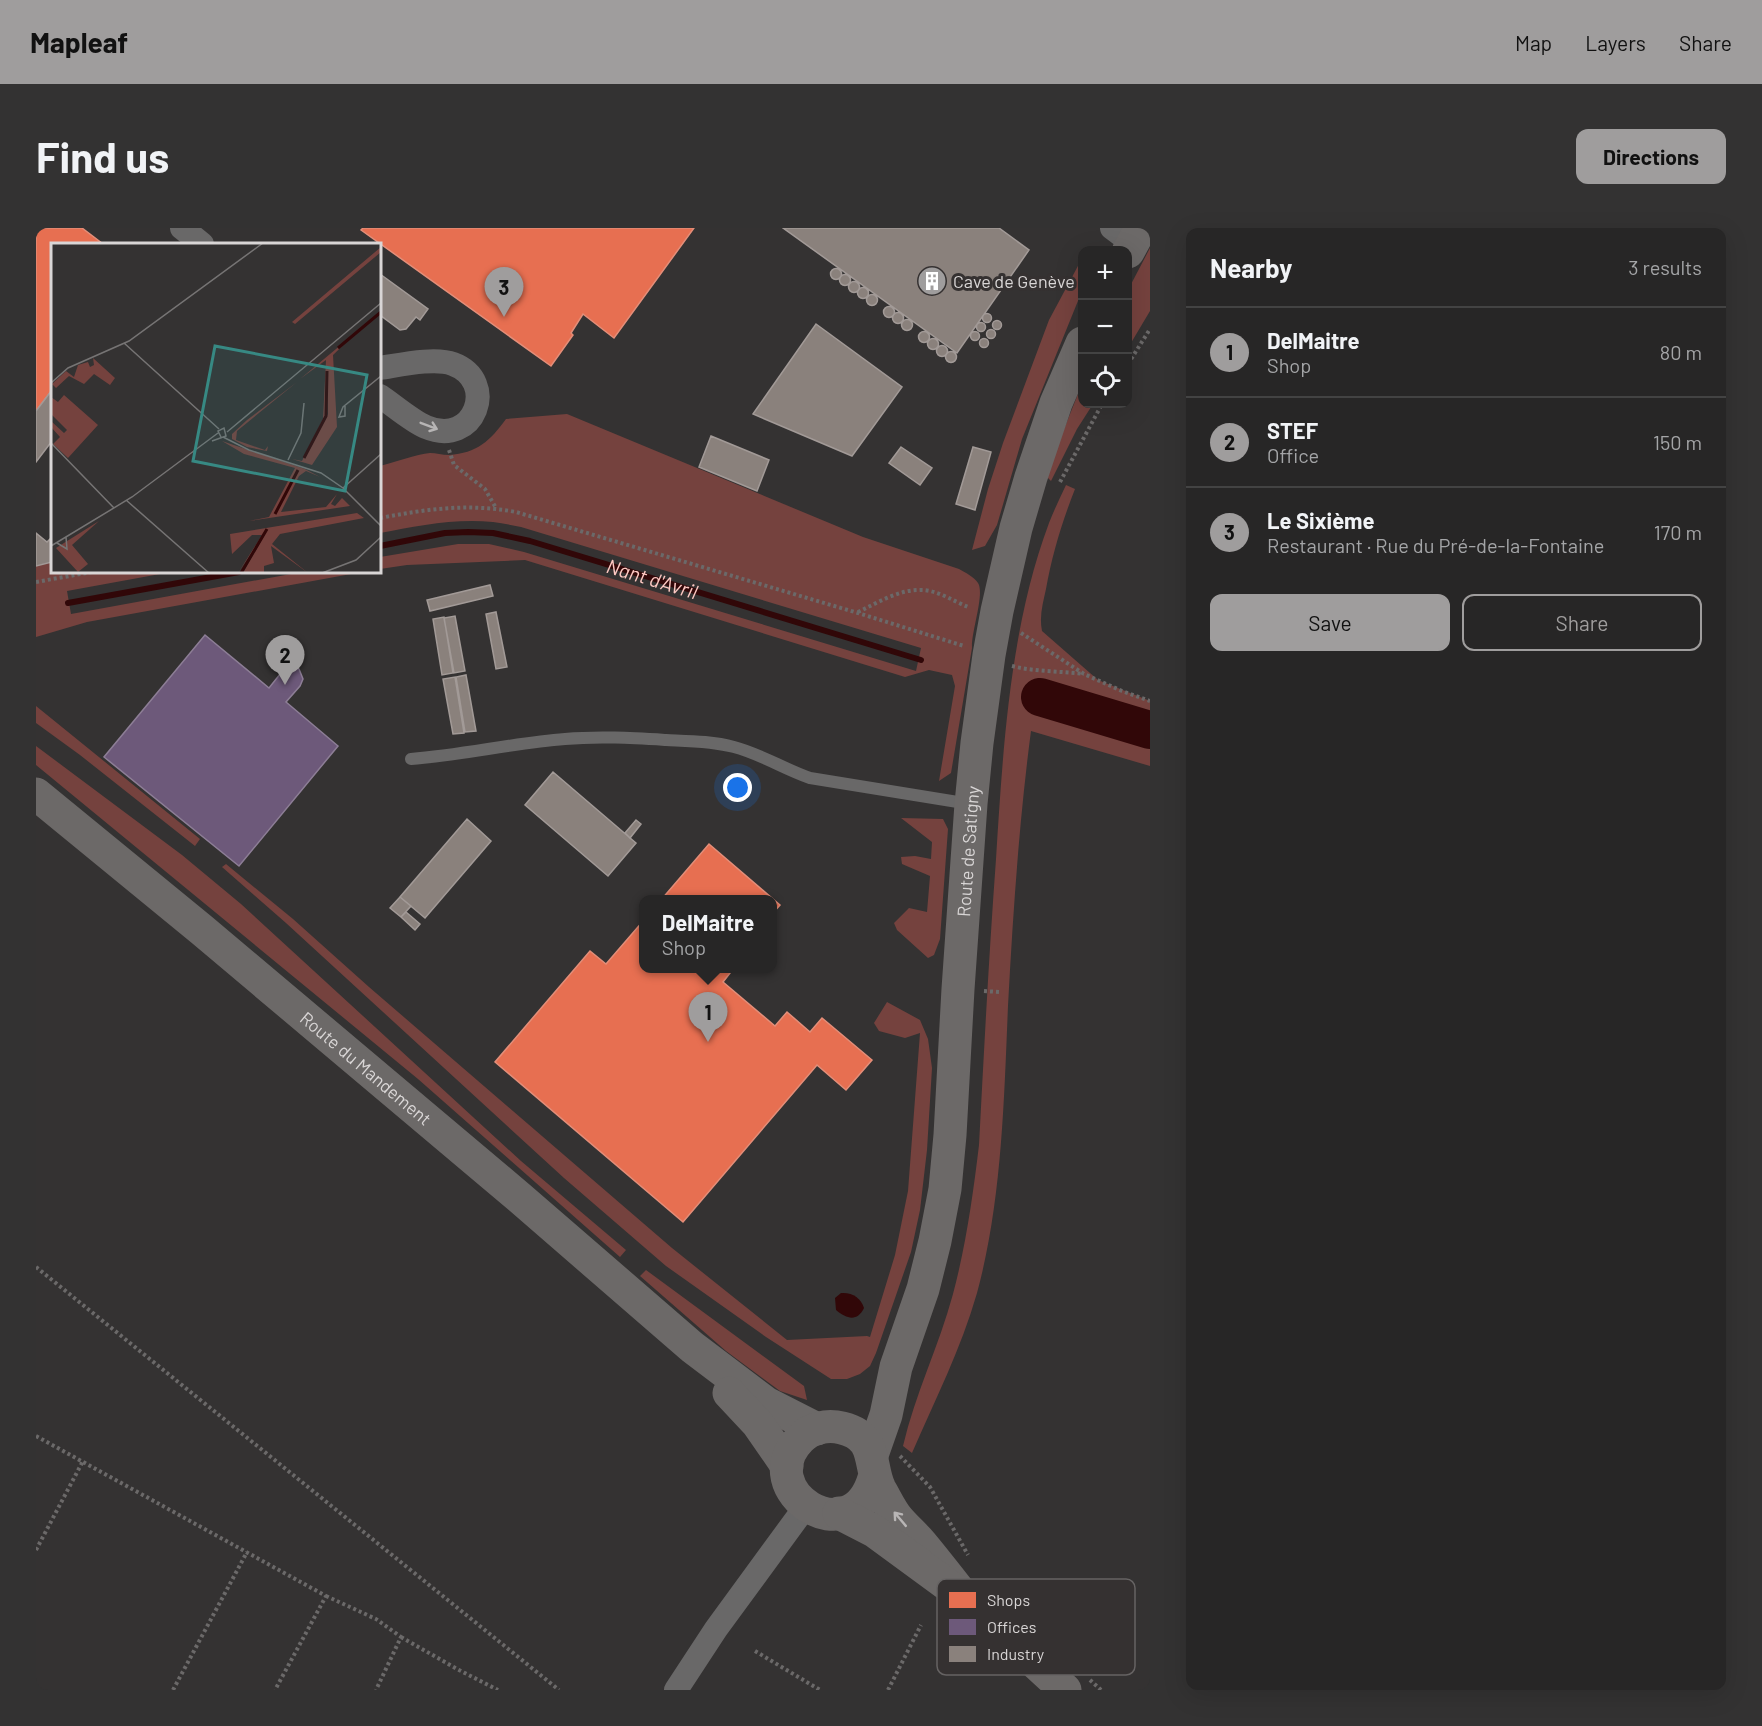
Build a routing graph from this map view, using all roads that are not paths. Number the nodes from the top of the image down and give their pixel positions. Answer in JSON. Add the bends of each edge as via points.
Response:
{"nodes":[{"id":1,"x":182,"y":228,"type":"edge"},
{"id":2,"x":201,"y":243,"type":"edge"},
{"id":3,"x":1078,"y":354,"type":"edge"},
{"id":4,"x":381,"y":368,"type":"edge"},
{"id":5,"x":381,"y":397,"type":"edge"},
{"id":6,"x":411,"y":759,"type":"dead end"},
{"id":7,"x":36,"y":794,"type":"edge"},
{"id":8,"x":971,"y":804,"type":"junction"},
{"id":9,"x":692,"y":1347,"type":"junction"},
{"id":10,"x":896,"y":1367,"type":"junction"},
{"id":11,"x":828,"y":1428,"type":"junction"},
{"id":12,"x":881,"y":1461,"type":"junction"},
{"id":13,"x":787,"y":1466,"type":"junction"},
{"id":14,"x":806,"y":1506,"type":"junction"},
{"id":15,"x":839,"y":1513,"type":"junction"},
{"id":16,"x":939,"y":1579,"type":"edge"},
{"id":17,"x":950,"y":1579,"type":"edge"},
{"id":18,"x":676,"y":1690,"type":"edge"}],
"edges":[{"from":1,"to":2,"type":"street"},
{"from":3,"to":8,"type":"main road","name":"Route de Satigny","via":[[1056,403],[1016,528],[998,660],[977,743]]},
{"from":5,"to":4,"type":"street","one_way":true,"via":[[425,427],[449,431],[466,424],[476,412],[478,402],[474,382],[453,364],[427,362]]},
{"from":6,"to":8,"type":"lane","via":[[565,739],[691,741],[749,751],[810,778]]},
{"from":7,"to":9,"type":"main road","name":"Route du Mandement","via":[[248,968]]},
{"from":8,"to":10,"type":"main road","name":"Route de Satigny","via":[[945,1189],[923,1289]]},
{"from":9,"to":11,"type":"main road","name":"Route du Mandement","via":[[766,1403]]},
{"from":9,"to":13,"type":"main road","name":"Route du Mandement","via":[[758,1424]]},
{"from":10,"to":11,"type":"main road","name":"Route de Satigny","via":[[870,1401]]},
{"from":10,"to":12,"type":"main road","name":"Route de Satigny"},
{"from":11,"to":12,"type":"main road","via":[[848,1430]]},
{"from":11,"to":13,"type":"main road","via":[[802,1437]]},
{"from":12,"to":15,"type":"main road","via":[[862,1501]]},
{"from":17,"to":12,"type":"main road","one_way":true,"via":[[899,1519]]},
{"from":13,"to":14,"type":"main road","via":[[789,1483]]},
{"from":14,"to":15,"type":"main road","via":[[821,1513]]},
{"from":14,"to":18,"type":"street"},
{"from":15,"to":16,"type":"main road","via":[[874,1531]]}]}
